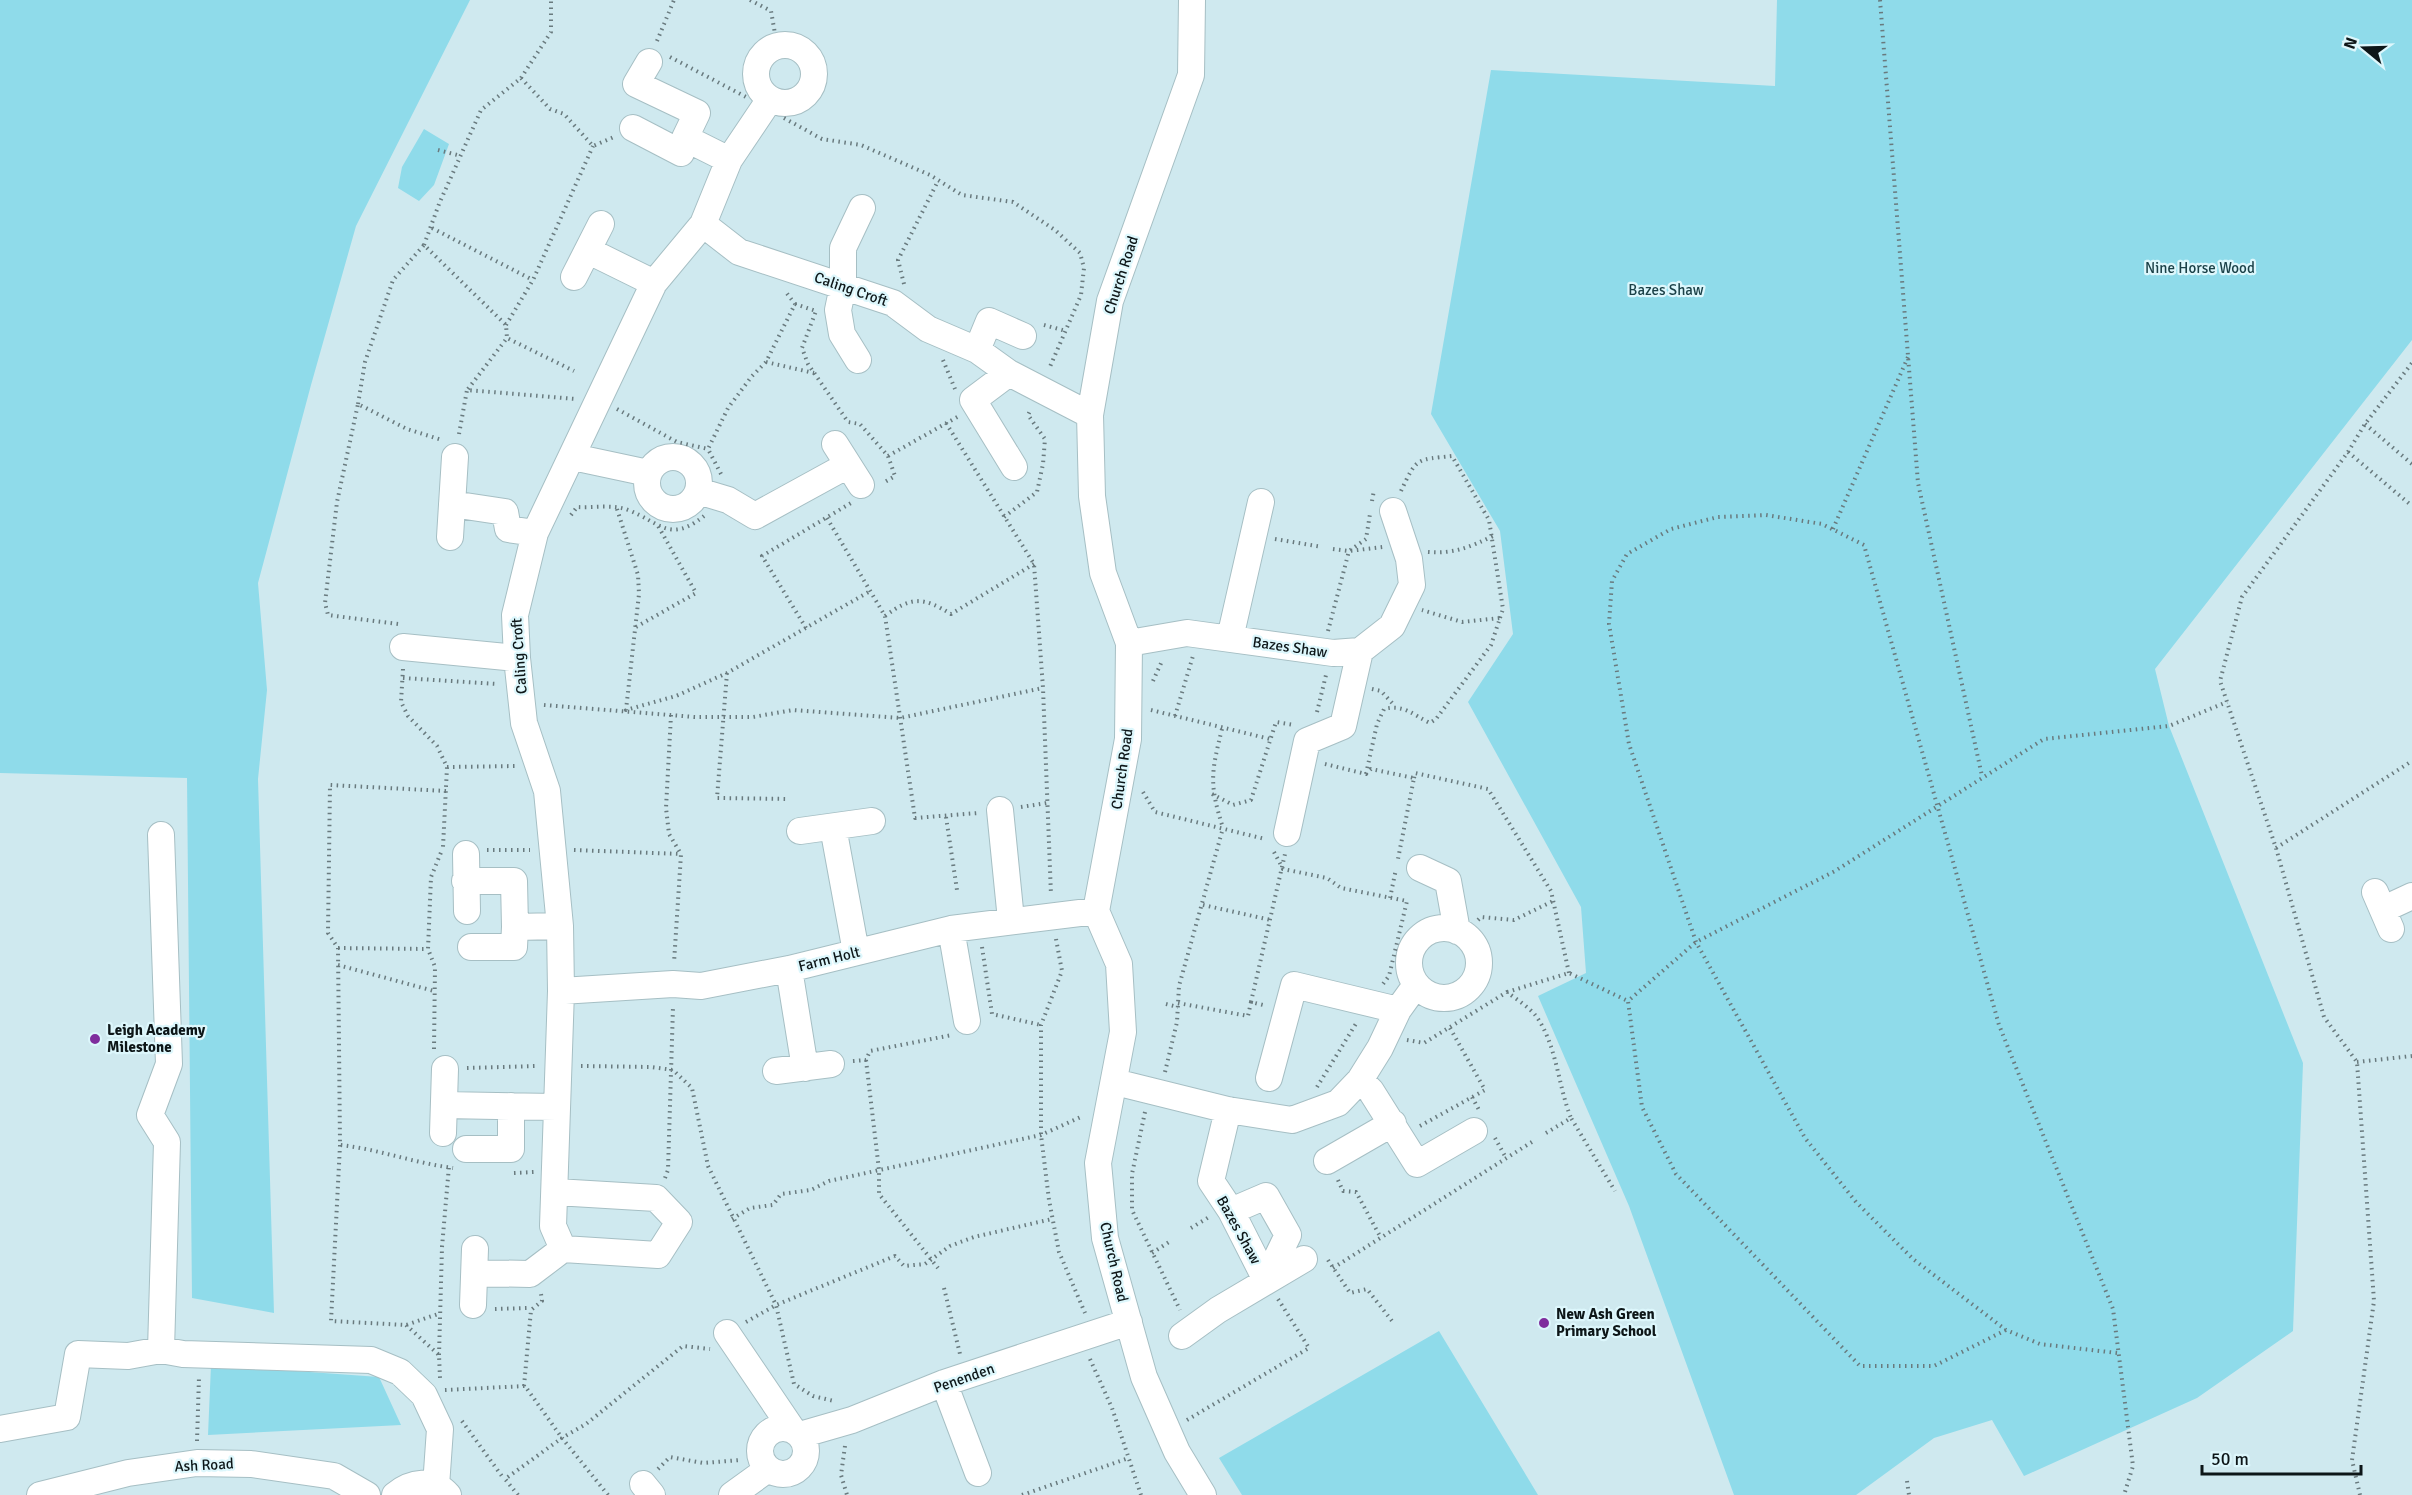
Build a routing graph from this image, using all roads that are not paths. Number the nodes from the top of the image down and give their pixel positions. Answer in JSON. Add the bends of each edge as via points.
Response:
{"nodes":[{"id":1,"x":1192,"y":0,"type":"edge"},
{"id":2,"x":651,"y":56,"type":"road end"},
{"id":3,"x":767,"y":103,"type":"junction"},
{"id":4,"x":633,"y":128,"type":"road end"},
{"id":5,"x":686,"y":138,"type":"junction"},
{"id":6,"x":729,"y":160,"type":"junction"},
{"id":7,"x":862,"y":208,"type":"dead end"},
{"id":8,"x":601,"y":224,"type":"dead end"},
{"id":9,"x":703,"y":224,"type":"junction"},
{"id":10,"x":589,"y":251,"type":"junction"},
{"id":11,"x":574,"y":277,"type":"dead end"},
{"id":12,"x":654,"y":283,"type":"junction"},
{"id":13,"x":843,"y":286,"type":"junction"},
{"id":14,"x":1023,"y":336,"type":"dead end"},
{"id":15,"x":977,"y":350,"type":"junction"},
{"id":16,"x":858,"y":360,"type":"dead end"},
{"id":17,"x":1009,"y":373,"type":"junction"},
{"id":18,"x":1090,"y":415,"type":"junction"},
{"id":19,"x":456,"y":450,"type":"road end"},
{"id":20,"x":573,"y":456,"type":"junction"},
{"id":21,"x":848,"y":465,"type":"dead end"},
{"id":22,"x":1014,"y":467,"type":"dead end"},
{"id":23,"x":648,"y":473,"type":"junction"},
{"id":24,"x":707,"y":494,"type":"junction"},
{"id":25,"x":1261,"y":502,"type":"dead end"},
{"id":26,"x":452,"y":504,"type":"junction"},
{"id":27,"x":1393,"y":511,"type":"road end"},
{"id":28,"x":535,"y":533,"type":"junction"},
{"id":29,"x":450,"y":537,"type":"dead end"},
{"id":30,"x":1230,"y":638,"type":"junction"},
{"id":31,"x":1129,"y":643,"type":"junction"},
{"id":32,"x":403,"y":646,"type":"road end"},
{"id":33,"x":1360,"y":651,"type":"junction"},
{"id":34,"x":517,"y":658,"type":"junction"},
{"id":35,"x":1000,"y":810,"type":"road end"},
{"id":36,"x":872,"y":821,"type":"dead end"},
{"id":37,"x":833,"y":827,"type":"junction"},
{"id":38,"x":800,"y":831,"type":"dead end"},
{"id":39,"x":1287,"y":833,"type":"road end"},
{"id":40,"x":161,"y":835,"type":"dead end"},
{"id":41,"x":451,"y":850,"type":"road end"},
{"id":42,"x":1420,"y":868,"type":"dead end"},
{"id":43,"x":465,"y":881,"type":"junction"},
{"id":44,"x":2412,"y":896,"type":"edge"},
{"id":45,"x":2383,"y":910,"type":"dead end"},
{"id":46,"x":466,"y":911,"type":"dead end"},
{"id":47,"x":1096,"y":911,"type":"junction"},
{"id":48,"x":1011,"y":920,"type":"junction"},
{"id":49,"x":560,"y":926,"type":"junction"},
{"id":50,"x":515,"y":927,"type":"junction"},
{"id":51,"x":951,"y":929,"type":"junction"},
{"id":52,"x":1459,"y":932,"type":"junction"},
{"id":53,"x":471,"y":947,"type":"dead end"},
{"id":54,"x":855,"y":952,"type":"junction"},
{"id":55,"x":789,"y":969,"type":"junction"},
{"id":56,"x":1416,"y":985,"type":"junction"},
{"id":57,"x":561,"y":992,"type":"junction"},
{"id":58,"x":1398,"y":1010,"type":"junction"},
{"id":59,"x":967,"y":1021,"type":"road end"},
{"id":60,"x":831,"y":1064,"type":"road end"},
{"id":61,"x":805,"y":1068,"type":"junction"},
{"id":62,"x":445,"y":1069,"type":"road end"},
{"id":63,"x":776,"y":1071,"type":"dead end"},
{"id":64,"x":1269,"y":1078,"type":"dead end"},
{"id":65,"x":1360,"y":1080,"type":"junction"},
{"id":66,"x":1114,"y":1090,"type":"junction"},
{"id":67,"x":444,"y":1105,"type":"junction"},
{"id":68,"x":511,"y":1106,"type":"junction"},
{"id":69,"x":556,"y":1107,"type":"junction"},
{"id":70,"x":1228,"y":1110,"type":"junction"},
{"id":71,"x":1396,"y":1129,"type":"junction"},
{"id":72,"x":1474,"y":1131,"type":"dead end"},
{"id":73,"x":443,"y":1133,"type":"dead end"},
{"id":74,"x":1327,"y":1161,"type":"dead end"},
{"id":75,"x":458,"y":1162,"type":"road end"},
{"id":76,"x":556,"y":1182,"type":"junction"},
{"id":77,"x":1231,"y":1211,"type":"junction"},
{"id":78,"x":563,"y":1249,"type":"junction"},
{"id":79,"x":1304,"y":1259,"type":"road end"},
{"id":80,"x":1266,"y":1280,"type":"junction"},
{"id":81,"x":473,"y":1305,"type":"dead end"},
{"id":82,"x":1129,"y":1322,"type":"junction"},
{"id":83,"x":727,"y":1333,"type":"road end"},
{"id":84,"x":1186,"y":1333,"type":"road end"},
{"id":85,"x":181,"y":1352,"type":"junction"},
{"id":86,"x":955,"y":1381,"type":"junction"},
{"id":87,"x":0,"y":1429,"type":"edge"},
{"id":88,"x":796,"y":1432,"type":"junction"},
{"id":89,"x":765,"y":1464,"type":"junction"},
{"id":90,"x":978,"y":1473,"type":"dead end"},
{"id":91,"x":442,"y":1490,"type":"edge"},
{"id":92,"x":40,"y":1495,"type":"edge"},
{"id":93,"x":367,"y":1495,"type":"edge"},
{"id":94,"x":395,"y":1495,"type":"edge"},
{"id":95,"x":732,"y":1495,"type":"edge"},
{"id":96,"x":1203,"y":1495,"type":"edge"}],
"edges":[{"from":1,"to":18,"type":"street","name":"Church Road","via":[[1191,75],[1110,301]]},
{"from":2,"to":5,"type":"street","via":[[636,84],[697,112]]},
{"from":3,"to":3,"type":"street","via":[[757,83],[756,66],[768,50],[788,44],[806,53],[815,76],[808,93],[800,100]]},
{"from":3,"to":6,"type":"street","name":"Caling Croft"},
{"from":4,"to":5,"type":"street","via":[[681,153]]},
{"from":5,"to":6,"type":"street"},
{"from":6,"to":9,"type":"street","name":"Caling Croft"},
{"from":7,"to":13,"type":"street","via":[[843,248]]},
{"from":8,"to":10,"type":"street"},
{"from":9,"to":12,"type":"street","name":"Caling Croft"},
{"from":9,"to":13,"type":"street","name":"Caling Croft","via":[[739,252]]},
{"from":10,"to":11,"type":"street"},
{"from":10,"to":12,"type":"street"},
{"from":12,"to":20,"type":"street","name":"Caling Croft"},
{"from":13,"to":15,"type":"street","name":"Caling Croft","via":[[893,303],[928,329]]},
{"from":13,"to":16,"type":"street","via":[[838,310],[842,334]]},
{"from":14,"to":15,"type":"street","via":[[989,321]]},
{"from":15,"to":17,"type":"street","name":"Caling Croft"},
{"from":17,"to":18,"type":"street","name":"Caling Croft"},
{"from":17,"to":22,"type":"street","via":[[973,400]]},
{"from":18,"to":31,"type":"street","name":"Church Road","via":[[1092,496],[1103,573]]},
{"from":19,"to":26,"type":"street"},
{"from":20,"to":23,"type":"street"},
{"from":20,"to":28,"type":"street","name":"Caling Croft"},
{"from":21,"to":24,"type":"street","via":[[755,516]]},
{"from":23,"to":24,"type":"street","via":[[660,460],[680,458],[696,471]]},
{"from":23,"to":24,"type":"street","via":[[647,488],[663,507],[687,505]]},
{"from":25,"to":30,"type":"street"},
{"from":26,"to":28,"type":"street","via":[[505,512],[508,529]]},
{"from":26,"to":29,"type":"street"},
{"from":27,"to":33,"type":"street","via":[[1412,585],[1392,626]]},
{"from":28,"to":34,"type":"street","name":"Caling Croft","via":[[515,615]]},
{"from":30,"to":31,"type":"street","name":"Bazes Shaw","via":[[1187,633]]},
{"from":30,"to":33,"type":"street","name":"Bazes Shaw","via":[[1325,658]]},
{"from":31,"to":47,"type":"street","name":"Church Road","via":[[1128,739]]},
{"from":32,"to":34,"type":"street"},
{"from":33,"to":39,"type":"street","via":[[1343,726],[1307,741]]},
{"from":34,"to":49,"type":"street","name":"Caling Croft","via":[[522,704],[548,792]]},
{"from":35,"to":48,"type":"street"},
{"from":36,"to":37,"type":"street"},
{"from":37,"to":38,"type":"street"},
{"from":37,"to":54,"type":"street"},
{"from":40,"to":85,"type":"street","via":[[169,1064],[150,1115],[167,1142]]},
{"from":41,"to":43,"type":"street"},
{"from":42,"to":52,"type":"street","via":[[1448,881]]},
{"from":43,"to":46,"type":"street"},
{"from":43,"to":50,"type":"street","via":[[514,881]]},
{"from":44,"to":45,"type":"street"},
{"from":47,"to":48,"type":"street","name":"Farm Holt"},
{"from":47,"to":66,"type":"street","name":"Church Road","via":[[1119,964],[1123,1032]]},
{"from":48,"to":51,"type":"street","name":"Farm Holt"},
{"from":49,"to":50,"type":"street"},
{"from":49,"to":57,"type":"street"},
{"from":50,"to":53,"type":"street","via":[[514,947]]},
{"from":51,"to":54,"type":"street","name":"Farm Holt"},
{"from":51,"to":59,"type":"street"},
{"from":52,"to":56,"type":"street","via":[[1442,928],[1420,937],[1409,960]]},
{"from":52,"to":56,"type":"street","via":[[1475,947],[1478,956],[1479,968],[1469,988],[1459,995],[1436,998]]},
{"from":54,"to":55,"type":"street","name":"Farm Holt"},
{"from":55,"to":57,"type":"street","name":"Farm Holt","via":[[701,986],[673,984]]},
{"from":55,"to":61,"type":"street"},
{"from":56,"to":58,"type":"street"},
{"from":57,"to":69,"type":"street"},
{"from":58,"to":64,"type":"street","via":[[1294,985]]},
{"from":58,"to":65,"type":"street"},
{"from":60,"to":61,"type":"street"},
{"from":61,"to":63,"type":"street"},
{"from":62,"to":67,"type":"street"},
{"from":65,"to":70,"type":"street","via":[[1338,1103],[1292,1120]]},
{"from":65,"to":71,"type":"street"},
{"from":66,"to":70,"type":"street","via":[[1155,1092]]},
{"from":66,"to":82,"type":"street","name":"Church Road","via":[[1098,1163],[1105,1238]]},
{"from":67,"to":68,"type":"street"},
{"from":67,"to":73,"type":"street"},
{"from":68,"to":69,"type":"street"},
{"from":68,"to":75,"type":"street","via":[[511,1149]]},
{"from":69,"to":76,"type":"street"},
{"from":70,"to":77,"type":"street","name":"Bazes Shaw","via":[[1211,1181]]},
{"from":71,"to":72,"type":"street","via":[[1417,1164]]},
{"from":71,"to":74,"type":"street"},
{"from":76,"to":78,"type":"street","via":[[553,1226]]},
{"from":76,"to":78,"type":"street","via":[[656,1198],[679,1222],[658,1255]]},
{"from":77,"to":80,"type":"street","name":"Bazes Shaw"},
{"from":77,"to":80,"type":"street","via":[[1266,1196],[1288,1235]]},
{"from":78,"to":81,"type":"street","via":[[530,1274],[475,1261]]},
{"from":79,"to":80,"type":"street","name":"Bazes Shaw"},
{"from":80,"to":84,"type":"street","name":"Bazes Shaw"},
{"from":82,"to":86,"type":"street","name":"Penenden"},
{"from":82,"to":96,"type":"street","name":"Church Road","via":[[1144,1377],[1177,1452]]},
{"from":83,"to":88,"type":"street"},
{"from":85,"to":87,"type":"street","via":[[78,1354],[67,1417]]},
{"from":85,"to":91,"type":"street","via":[[371,1360],[400,1372],[424,1395],[440,1428]]},
{"from":86,"to":88,"type":"street","name":"Penenden","via":[[852,1420]]},
{"from":86,"to":90,"type":"street"},
{"from":88,"to":89,"type":"street","name":"Penenden","via":[[776,1428],[769,1432],[761,1443]]},
{"from":88,"to":89,"type":"street","via":[[806,1449],[801,1466],[787,1474],[775,1473]]},
{"from":89,"to":95,"type":"street"},
{"from":91,"to":94,"type":"street","via":[[421,1483],[407,1486]]},
{"from":92,"to":93,"type":"street","name":"Ash Road","via":[[128,1473],[197,1463],[251,1464],[334,1476]]}]}
